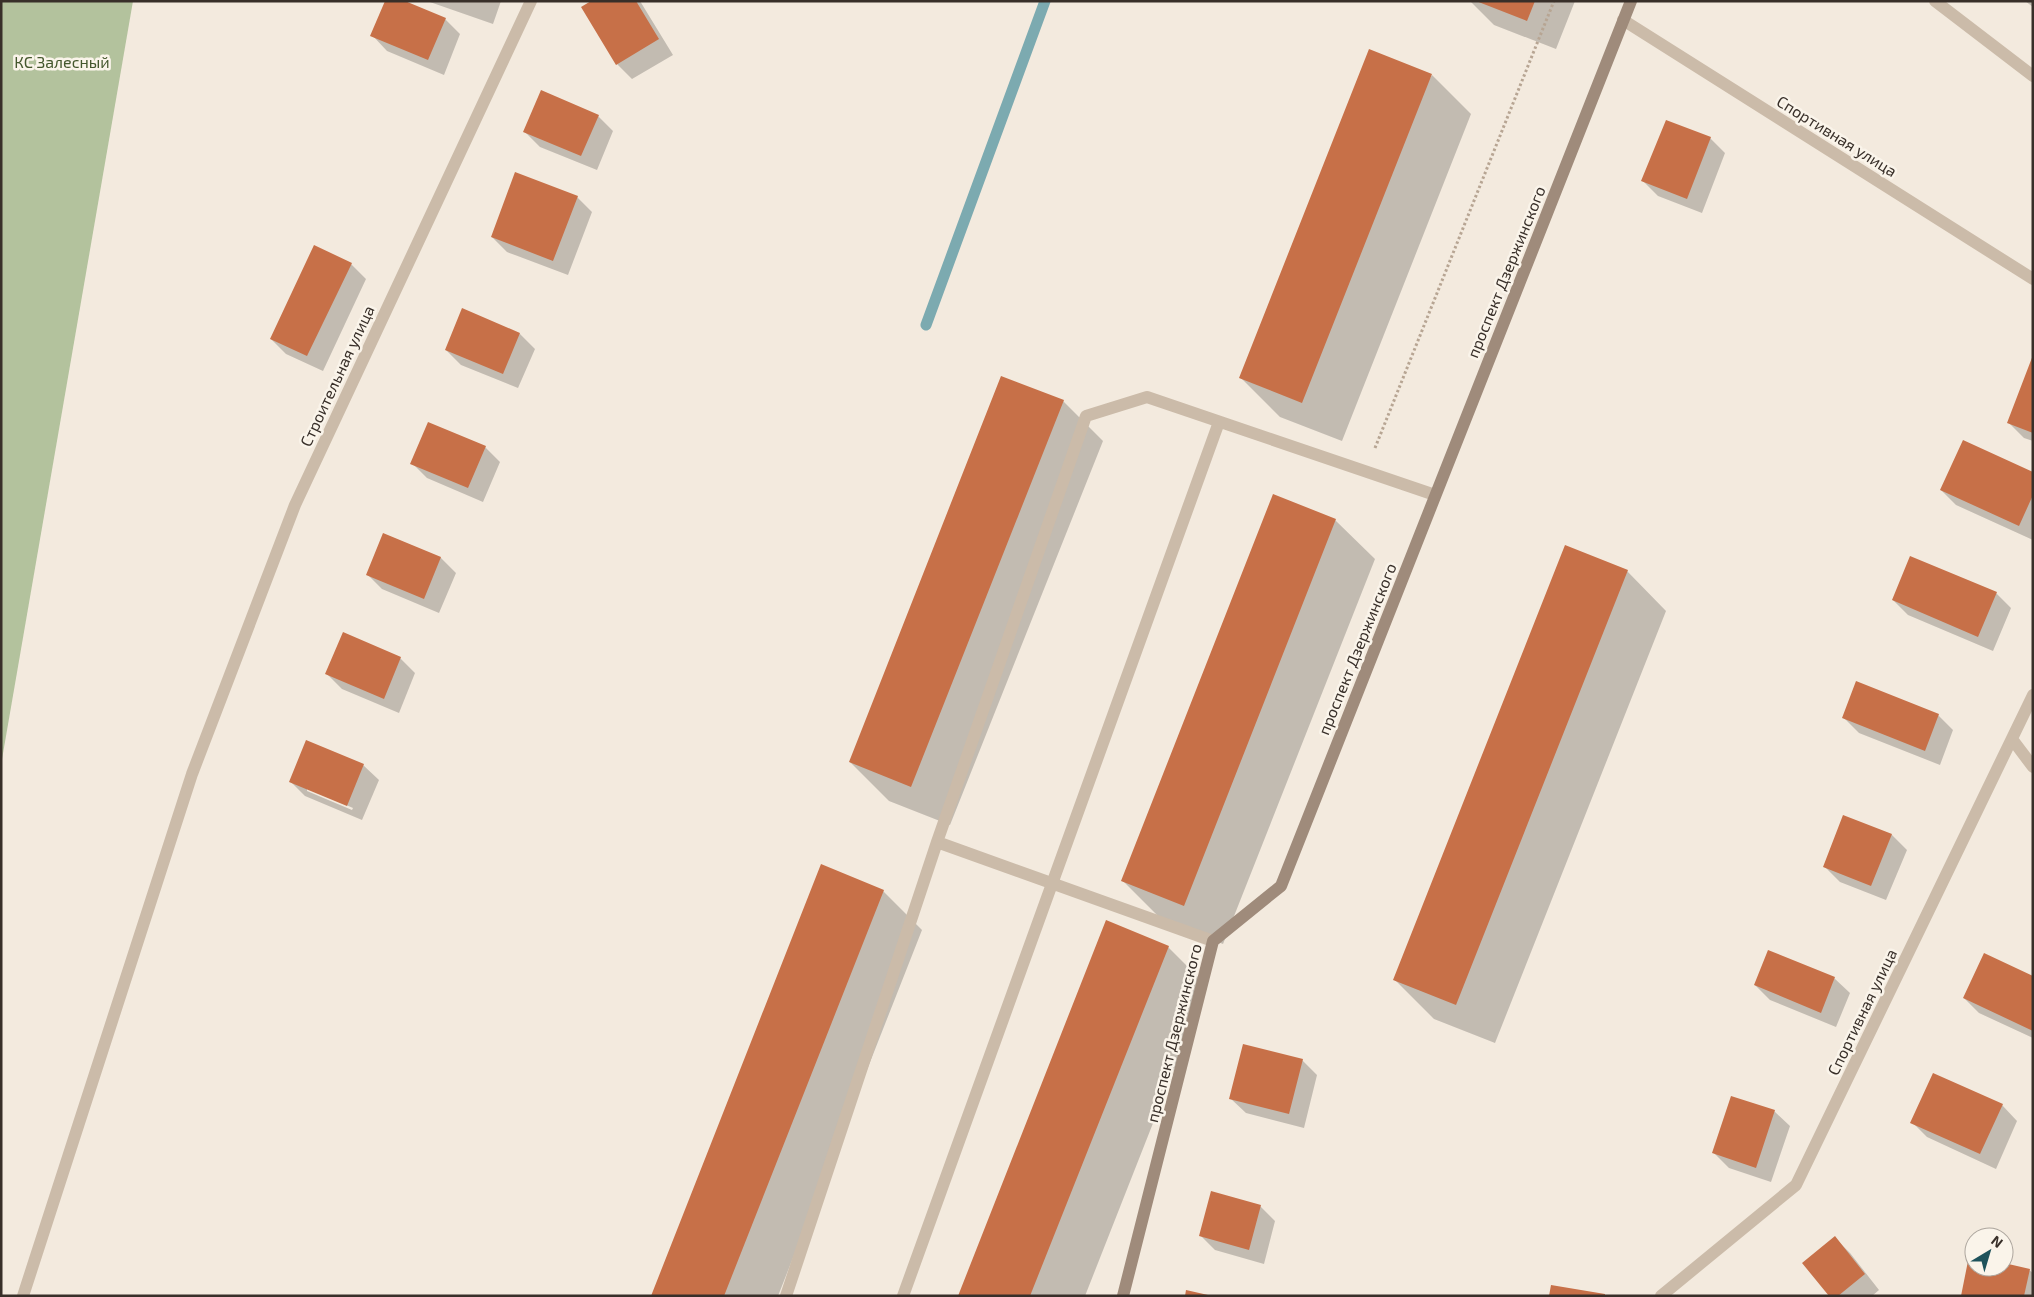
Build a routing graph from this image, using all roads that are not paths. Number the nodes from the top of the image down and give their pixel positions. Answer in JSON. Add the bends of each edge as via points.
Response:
{"nodes":[{"id":1,"x":531,"y":1,"type":"edge"},
{"id":2,"x":1631,"y":1,"type":"edge"},
{"id":3,"x":1935,"y":1,"type":"edge"},
{"id":4,"x":1623,"y":20,"type":"junction"},
{"id":5,"x":2033,"y":76,"type":"edge"},
{"id":6,"x":2033,"y":279,"type":"edge"},
{"id":7,"x":1219,"y":422,"type":"junction"},
{"id":8,"x":1435,"y":496,"type":"junction"},
{"id":9,"x":2033,"y":695,"type":"edge"},
{"id":10,"x":2012,"y":739,"type":"junction"},
{"id":11,"x":2033,"y":767,"type":"edge"},
{"id":12,"x":937,"y":842,"type":"junction"},
{"id":13,"x":1052,"y":883,"type":"junction"},
{"id":14,"x":1213,"y":941,"type":"junction"},
{"id":15,"x":23,"y":1296,"type":"edge"},
{"id":16,"x":786,"y":1296,"type":"edge"},
{"id":17,"x":903,"y":1296,"type":"edge"},
{"id":18,"x":1123,"y":1296,"type":"edge"},
{"id":19,"x":1661,"y":1296,"type":"edge"}],
"edges":[{"from":1,"to":15,"type":"street","name":"Строительная улица","via":[[295,505],[192,774]]},
{"from":2,"to":4,"type":"street","name":"проспект Дзержинского"},
{"from":3,"to":5,"type":"street"},
{"from":4,"to":6,"type":"street","name":"Спортивная улица"},
{"from":4,"to":8,"type":"street","name":"проспект Дзержинского"},
{"from":7,"to":8,"type":"street"},
{"from":7,"to":12,"type":"street","via":[[1147,397],[1086,416]]},
{"from":7,"to":13,"type":"street"},
{"from":8,"to":14,"type":"street","name":"проспект Дзержинского","via":[[1281,886]]},
{"from":9,"to":10,"type":"street","name":"Спортивная улица"},
{"from":10,"to":11,"type":"street"},
{"from":10,"to":19,"type":"street","name":"Спортивная улица","via":[[1796,1185]]},
{"from":12,"to":13,"type":"street"},
{"from":12,"to":16,"type":"street"},
{"from":13,"to":14,"type":"street"},
{"from":13,"to":17,"type":"street"},
{"from":14,"to":18,"type":"street","name":"проспект Дзержинского"}]}
